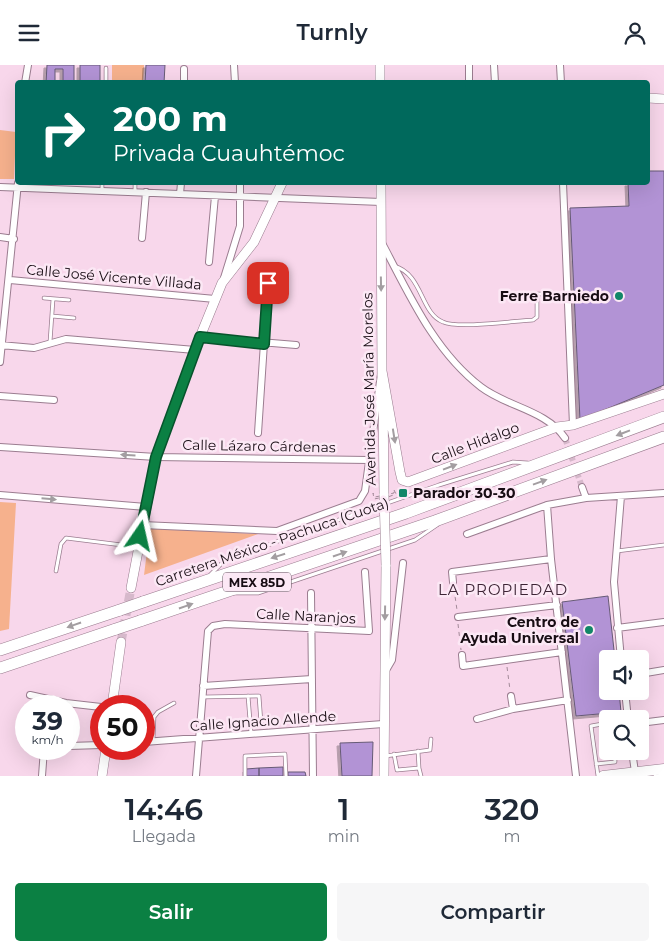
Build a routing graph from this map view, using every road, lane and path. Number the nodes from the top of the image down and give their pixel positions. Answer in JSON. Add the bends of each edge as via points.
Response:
{"nodes":[{"id":1,"x":28,"y":65,"type":"edge"},
{"id":2,"x":234,"y":65,"type":"edge"},
{"id":3,"x":380,"y":65,"type":"edge"},
{"id":4,"x":469,"y":65,"type":"edge"},
{"id":5,"x":494,"y":65,"type":"edge"},
{"id":6,"x":560,"y":65,"type":"edge"},
{"id":7,"x":106,"y":68,"type":"dead end"},
{"id":8,"x":184,"y":69,"type":"dead end"},
{"id":9,"x":26,"y":80,"type":"edge"},
{"id":10,"x":106,"y":80,"type":"edge"},
{"id":11,"x":184,"y":80,"type":"edge"},
{"id":12,"x":235,"y":80,"type":"edge"},
{"id":13,"x":380,"y":80,"type":"edge"},
{"id":14,"x":469,"y":80,"type":"edge"},
{"id":15,"x":495,"y":80,"type":"edge"},
{"id":16,"x":561,"y":80,"type":"edge"},
{"id":17,"x":650,"y":99,"type":"edge"},
{"id":18,"x":664,"y":99,"type":"edge"},
{"id":19,"x":18,"y":185,"type":"edge"},
{"id":20,"x":102,"y":185,"type":"edge"},
{"id":21,"x":135,"y":185,"type":"edge"},
{"id":22,"x":180,"y":185,"type":"edge"},
{"id":23,"x":240,"y":185,"type":"edge"},
{"id":24,"x":281,"y":185,"type":"edge"},
{"id":25,"x":381,"y":185,"type":"edge"},
{"id":26,"x":563,"y":185,"type":"edge"},
{"id":27,"x":0,"y":187,"type":"edge"},
{"id":28,"x":102,"y":190,"type":"junction"},
{"id":29,"x":135,"y":192,"type":"junction"},
{"id":30,"x":146,"y":192,"type":"junction"},
{"id":31,"x":180,"y":193,"type":"junction"},
{"id":32,"x":215,"y":196,"type":"junction"},
{"id":33,"x":240,"y":197,"type":"junction"},
{"id":34,"x":274,"y":198,"type":"junction"},
{"id":35,"x":381,"y":202,"type":"junction"},
{"id":36,"x":0,"y":237,"type":"edge"},
{"id":37,"x":142,"y":238,"type":"dead end"},
{"id":38,"x":14,"y":239,"type":"junction"},
{"id":39,"x":380,"y":240,"type":"junction"},
{"id":40,"x":208,"y":262,"type":"dead end"},
{"id":41,"x":394,"y":265,"type":"junction"},
{"id":42,"x":10,"y":280,"type":"junction"},
{"id":43,"x":222,"y":283,"type":"junction"},
{"id":44,"x":268,"y":283,"type":"dead end"},
{"id":45,"x":550,"y":294,"type":"dead end"},
{"id":46,"x":44,"y":298,"type":"dead end"},
{"id":47,"x":53,"y":299,"type":"junction"},
{"id":48,"x":215,"y":299,"type":"junction"},
{"id":49,"x":69,"y":300,"type":"dead end"},
{"id":50,"x":52,"y":316,"type":"junction"},
{"id":51,"x":74,"y":318,"type":"dead end"},
{"id":52,"x":200,"y":337,"type":"junction"},
{"id":53,"x":50,"y":342,"type":"junction"},
{"id":54,"x":264,"y":344,"type":"junction"},
{"id":55,"x":1,"y":345,"type":"edge"},
{"id":56,"x":296,"y":345,"type":"dead end"},
{"id":57,"x":195,"y":350,"type":"junction"},
{"id":58,"x":0,"y":362,"type":"edge"},
{"id":59,"x":382,"y":367,"type":"junction"},
{"id":60,"x":664,"y":394,"type":"edge"},
{"id":61,"x":0,"y":396,"type":"edge"},
{"id":62,"x":54,"y":401,"type":"dead end"},
{"id":63,"x":664,"y":417,"type":"edge"},
{"id":64,"x":573,"y":425,"type":"junction"},
{"id":65,"x":557,"y":427,"type":"junction"},
{"id":66,"x":258,"y":433,"type":"dead end"},
{"id":67,"x":664,"y":437,"type":"edge"},
{"id":68,"x":565,"y":438,"type":"tunnel mouth"},
{"id":69,"x":0,"y":447,"type":"edge"},
{"id":70,"x":156,"y":457,"type":"junction"},
{"id":71,"x":369,"y":460,"type":"junction"},
{"id":72,"x":582,"y":487,"type":"tunnel mouth"},
{"id":73,"x":394,"y":493,"type":"dead end"},
{"id":74,"x":664,"y":493,"type":"edge"},
{"id":75,"x":0,"y":495,"type":"edge"},
{"id":76,"x":382,"y":496,"type":"junction"},
{"id":77,"x":621,"y":496,"type":"junction"},
{"id":78,"x":586,"y":499,"type":"junction"},
{"id":79,"x":547,"y":505,"type":"junction"},
{"id":80,"x":146,"y":507,"type":"junction"},
{"id":81,"x":142,"y":525,"type":"junction"},
{"id":82,"x":467,"y":534,"type":"dead end"},
{"id":83,"x":664,"y":545,"type":"edge"},
{"id":84,"x":138,"y":547,"type":"junction"},
{"id":85,"x":617,"y":551,"type":"junction"},
{"id":86,"x":551,"y":559,"type":"junction"},
{"id":87,"x":403,"y":563,"type":"dead end"},
{"id":88,"x":56,"y":571,"type":"dead end"},
{"id":89,"x":365,"y":572,"type":"dead end"},
{"id":90,"x":453,"y":582,"type":"dead end"},
{"id":91,"x":131,"y":588,"type":"tunnel mouth"},
{"id":92,"x":311,"y":593,"type":"dead end"},
{"id":93,"x":557,"y":605,"type":"junction"},
{"id":94,"x":458,"y":617,"type":"dead end"},
{"id":95,"x":664,"y":622,"type":"edge"},
{"id":96,"x":618,"y":628,"type":"junction"},
{"id":97,"x":312,"y":629,"type":"junction"},
{"id":98,"x":121,"y":642,"type":"tunnel mouth"},
{"id":99,"x":0,"y":650,"type":"edge"},
{"id":100,"x":620,"y":650,"type":"edge"},
{"id":101,"x":562,"y":652,"type":"junction"},
{"id":102,"x":462,"y":655,"type":"dead end"},
{"id":103,"x":505,"y":659,"type":"junction"},
{"id":104,"x":0,"y":668,"type":"edge"},
{"id":105,"x":664,"y":670,"type":"edge"},
{"id":106,"x":649,"y":672,"type":"edge"},
{"id":107,"x":384,"y":673,"type":"junction"},
{"id":108,"x":312,"y":679,"type":"junction"},
{"id":109,"x":204,"y":686,"type":"junction"},
{"id":110,"x":114,"y":695,"type":"edge"},
{"id":111,"x":248,"y":696,"type":"junction"},
{"id":112,"x":510,"y":696,"type":"joint"},
{"id":113,"x":202,"y":697,"type":"junction"},
{"id":114,"x":568,"y":700,"type":"junction"},
{"id":115,"x":174,"y":703,"type":"dead end"},
{"id":116,"x":512,"y":709,"type":"junction"},
{"id":117,"x":155,"y":716,"type":"edge"},
{"id":118,"x":477,"y":719,"type":"dead end"},
{"id":119,"x":664,"y":720,"type":"edge"},
{"id":120,"x":649,"y":722,"type":"edge"},
{"id":121,"x":261,"y":723,"type":"dead end"},
{"id":122,"x":383,"y":724,"type":"junction"},
{"id":123,"x":599,"y":724,"type":"edge"},
{"id":124,"x":312,"y":731,"type":"junction"},
{"id":125,"x":251,"y":734,"type":"junction"},
{"id":126,"x":199,"y":737,"type":"junction"},
{"id":127,"x":431,"y":739,"type":"dead end"},
{"id":128,"x":155,"y":741,"type":"edge"},
{"id":129,"x":418,"y":751,"type":"junction"},
{"id":130,"x":389,"y":755,"type":"junction"},
{"id":131,"x":43,"y":760,"type":"edge"},
{"id":132,"x":104,"y":760,"type":"edge"},
{"id":133,"x":615,"y":760,"type":"edge"},
{"id":134,"x":633,"y":760,"type":"edge"},
{"id":135,"x":596,"y":765,"type":"junction"},
{"id":136,"x":419,"y":768,"type":"junction"},
{"id":137,"x":664,"y":769,"type":"edge"},
{"id":138,"x":635,"y":772,"type":"junction"},
{"id":139,"x":664,"y":775,"type":"edge"},
{"id":140,"x":42,"y":776,"type":"edge"},
{"id":141,"x":102,"y":776,"type":"edge"},
{"id":142,"x":196,"y":776,"type":"edge"},
{"id":143,"x":245,"y":776,"type":"edge"},
{"id":144,"x":286,"y":776,"type":"edge"},
{"id":145,"x":313,"y":776,"type":"edge"},
{"id":146,"x":384,"y":776,"type":"edge"},
{"id":147,"x":421,"y":776,"type":"edge"},
{"id":148,"x":576,"y":776,"type":"edge"},
{"id":149,"x":598,"y":776,"type":"edge"},
{"id":150,"x":603,"y":776,"type":"edge"},
{"id":151,"x":655,"y":776,"type":"edge"}],
"edges":[{"from":1,"to":9,"type":"street"},
{"from":2,"to":12,"type":"street"},
{"from":3,"to":13,"type":"main road"},
{"from":4,"to":14,"type":"street"},
{"from":5,"to":15,"type":"street"},
{"from":6,"to":16,"type":"street"},
{"from":7,"to":10,"type":"lane"},
{"from":8,"to":11,"type":"street"},
{"from":17,"to":18,"type":"main road"},
{"from":19,"to":27,"type":"street"},
{"from":19,"to":28,"type":"street"},
{"from":19,"to":38,"type":"street"},
{"from":20,"to":28,"type":"lane"},
{"from":21,"to":29,"type":"lane"},
{"from":22,"to":31,"type":"street"},
{"from":23,"to":33,"type":"street","name":"Calle José Vicente Villada"},
{"from":24,"to":34,"type":"main road"},
{"from":25,"to":35,"type":"main road","name":"Avenida José María Morelos"},
{"from":26,"to":64,"type":"street"},
{"from":28,"to":29,"type":"street"},
{"from":29,"to":30,"type":"street"},
{"from":30,"to":31,"type":"street"},
{"from":30,"to":37,"type":"street"},
{"from":31,"to":32,"type":"street"},
{"from":32,"to":33,"type":"street"},
{"from":32,"to":40,"type":"street"},
{"from":33,"to":34,"type":"street"},
{"from":33,"to":43,"type":"street","name":"Calle José Vicente Villada","via":[[238,234]]},
{"from":34,"to":35,"type":"street"},
{"from":34,"to":43,"type":"main road","via":[[254,242]]},
{"from":35,"to":39,"type":"main road","name":"Avenida José María Morelos"},
{"from":36,"to":38,"type":"street"},
{"from":38,"to":42,"type":"street"},
{"from":39,"to":41,"type":"street"},
{"from":39,"to":59,"type":"main road","name":"Avenida José María Morelos","one_way":true},
{"from":41,"to":45,"type":"lane","via":[[410,273],[435,317],[449,324],[533,320],[537,317],[537,293]]},
{"from":41,"to":65,"type":"street","via":[[429,330],[457,366],[490,393]]},
{"from":42,"to":48,"type":"street","name":"Calle José Vicente Villada"},
{"from":42,"to":55,"type":"street"},
{"from":43,"to":48,"type":"main road"},
{"from":44,"to":54,"type":"street"},
{"from":46,"to":47,"type":"lane"},
{"from":47,"to":49,"type":"lane"},
{"from":47,"to":50,"type":"lane"},
{"from":48,"to":52,"type":"main road"},
{"from":50,"to":51,"type":"lane"},
{"from":50,"to":53,"type":"lane"},
{"from":52,"to":54,"type":"street"},
{"from":52,"to":57,"type":"main road"},
{"from":53,"to":55,"type":"street","via":[[34,347]]},
{"from":53,"to":57,"type":"street","via":[[66,339]]},
{"from":54,"to":56,"type":"street"},
{"from":54,"to":66,"type":"street"},
{"from":55,"to":58,"type":"street"},
{"from":57,"to":70,"type":"main road"},
{"from":59,"to":65,"type":"main road","name":"Calle Hidalgo","one_way":true,"via":[[404,482]]},
{"from":59,"to":71,"type":"street"},
{"from":59,"to":76,"type":"main road","name":"Avenida José María Morelos"},
{"from":60,"to":64,"type":"main road","name":"Calle Hidalgo"},
{"from":61,"to":62,"type":"street"},
{"from":63,"to":99,"type":"highway","name":"Carretera México - Pachuca (Cuota)","number":"MEX 85D","one_way":true,"bridge":true,"via":[[406,513]]},
{"from":64,"to":65,"type":"main road","name":"Calle Hidalgo"},
{"from":65,"to":68,"type":"street"},
{"from":104,"to":67,"type":"highway","number":"MEX 85D","one_way":true,"bridge":true,"via":[[444,517]]},
{"from":70,"to":69,"type":"street","name":"Calle Lázaro Cárdenas","one_way":true},
{"from":70,"to":71,"type":"street","name":"Calle Lázaro Cárdenas"},
{"from":70,"to":80,"type":"main road"},
{"from":71,"to":81,"type":"street","via":[[365,491],[359,501],[277,531]]},
{"from":72,"to":78,"type":"street"},
{"from":73,"to":76,"type":"path","via":[[395,490],[396,494]]},
{"from":74,"to":77,"type":"street"},
{"from":75,"to":80,"type":"street","one_way":true},
{"from":76,"to":107,"type":"main road","name":"Avenida José María Morelos","one_way":true,"bridge":true,"via":[[386,565]]},
{"from":77,"to":78,"type":"street"},
{"from":77,"to":85,"type":"street"},
{"from":78,"to":79,"type":"street"},
{"from":79,"to":82,"type":"street"},
{"from":79,"to":86,"type":"street"},
{"from":80,"to":81,"type":"main road"},
{"from":81,"to":84,"type":"main road"},
{"from":83,"to":85,"type":"lane"},
{"from":84,"to":88,"type":"lane","via":[[66,538],[61,544]]},
{"from":84,"to":91,"type":"main road"},
{"from":85,"to":96,"type":"street","via":[[614,581]]},
{"from":86,"to":90,"type":"street","via":[[452,573]]},
{"from":86,"to":93,"type":"street"},
{"from":87,"to":107,"type":"street","via":[[392,660]]},
{"from":89,"to":97,"type":"street","name":"Calle Naranjos","via":[[369,631]]},
{"from":92,"to":97,"type":"street"},
{"from":93,"to":94,"type":"street"},
{"from":93,"to":101,"type":"street"},
{"from":95,"to":96,"type":"street"},
{"from":96,"to":100,"type":"street"},
{"from":97,"to":108,"type":"street"},
{"from":97,"to":109,"type":"street","name":"Calle Naranjos","via":[[225,623],[213,626],[208,631]]},
{"from":98,"to":110,"type":"main road"},
{"from":101,"to":103,"type":"street"},
{"from":101,"to":114,"type":"street"},
{"from":102,"to":103,"type":"street","via":[[464,666]]},
{"from":103,"to":112,"type":"path"},
{"from":105,"to":106,"type":"street"},
{"from":107,"to":122,"type":"main road","name":"Avenida José María Morelos"},
{"from":108,"to":109,"type":"street"},
{"from":108,"to":124,"type":"street"},
{"from":109,"to":113,"type":"street"},
{"from":111,"to":113,"type":"lane"},
{"from":111,"to":121,"type":"lane","via":[[260,696]]},
{"from":111,"to":125,"type":"lane"},
{"from":112,"to":116,"type":"street"},
{"from":113,"to":126,"type":"street"},
{"from":114,"to":116,"type":"street"},
{"from":114,"to":148,"type":"street"},
{"from":115,"to":117,"type":"lane"},
{"from":116,"to":118,"type":"street"},
{"from":119,"to":120,"type":"street"},
{"from":122,"to":124,"type":"street","name":"Calle Ignacio Allende"},
{"from":122,"to":130,"type":"main road","name":"Avenida José María Morelos"},
{"from":123,"to":135,"type":"lane","via":[[590,726]]},
{"from":124,"to":125,"type":"street","name":"Calle Ignacio Allende"},
{"from":124,"to":145,"type":"street"},
{"from":125,"to":126,"type":"street","name":"Calle Ignacio Allende"},
{"from":126,"to":128,"type":"street","name":"Calle Ignacio Allende"},
{"from":126,"to":142,"type":"street"},
{"from":127,"to":129,"type":"lane","via":[[431,749]]},
{"from":129,"to":130,"type":"lane"},
{"from":129,"to":136,"type":"lane"},
{"from":130,"to":136,"type":"lane","via":[[397,769]]},
{"from":130,"to":146,"type":"main road","name":"Avenida José María Morelos"},
{"from":131,"to":140,"type":"street"},
{"from":132,"to":141,"type":"main road"},
{"from":133,"to":135,"type":"lane"},
{"from":134,"to":138,"type":"street"},
{"from":135,"to":149,"type":"lane"},
{"from":136,"to":147,"type":"lane"},
{"from":137,"to":138,"type":"main road"},
{"from":138,"to":150,"type":"main road"},
{"from":139,"to":151,"type":"lane"},
{"from":143,"to":144,"type":"lane","via":[[245,755],[285,754]]}]}
